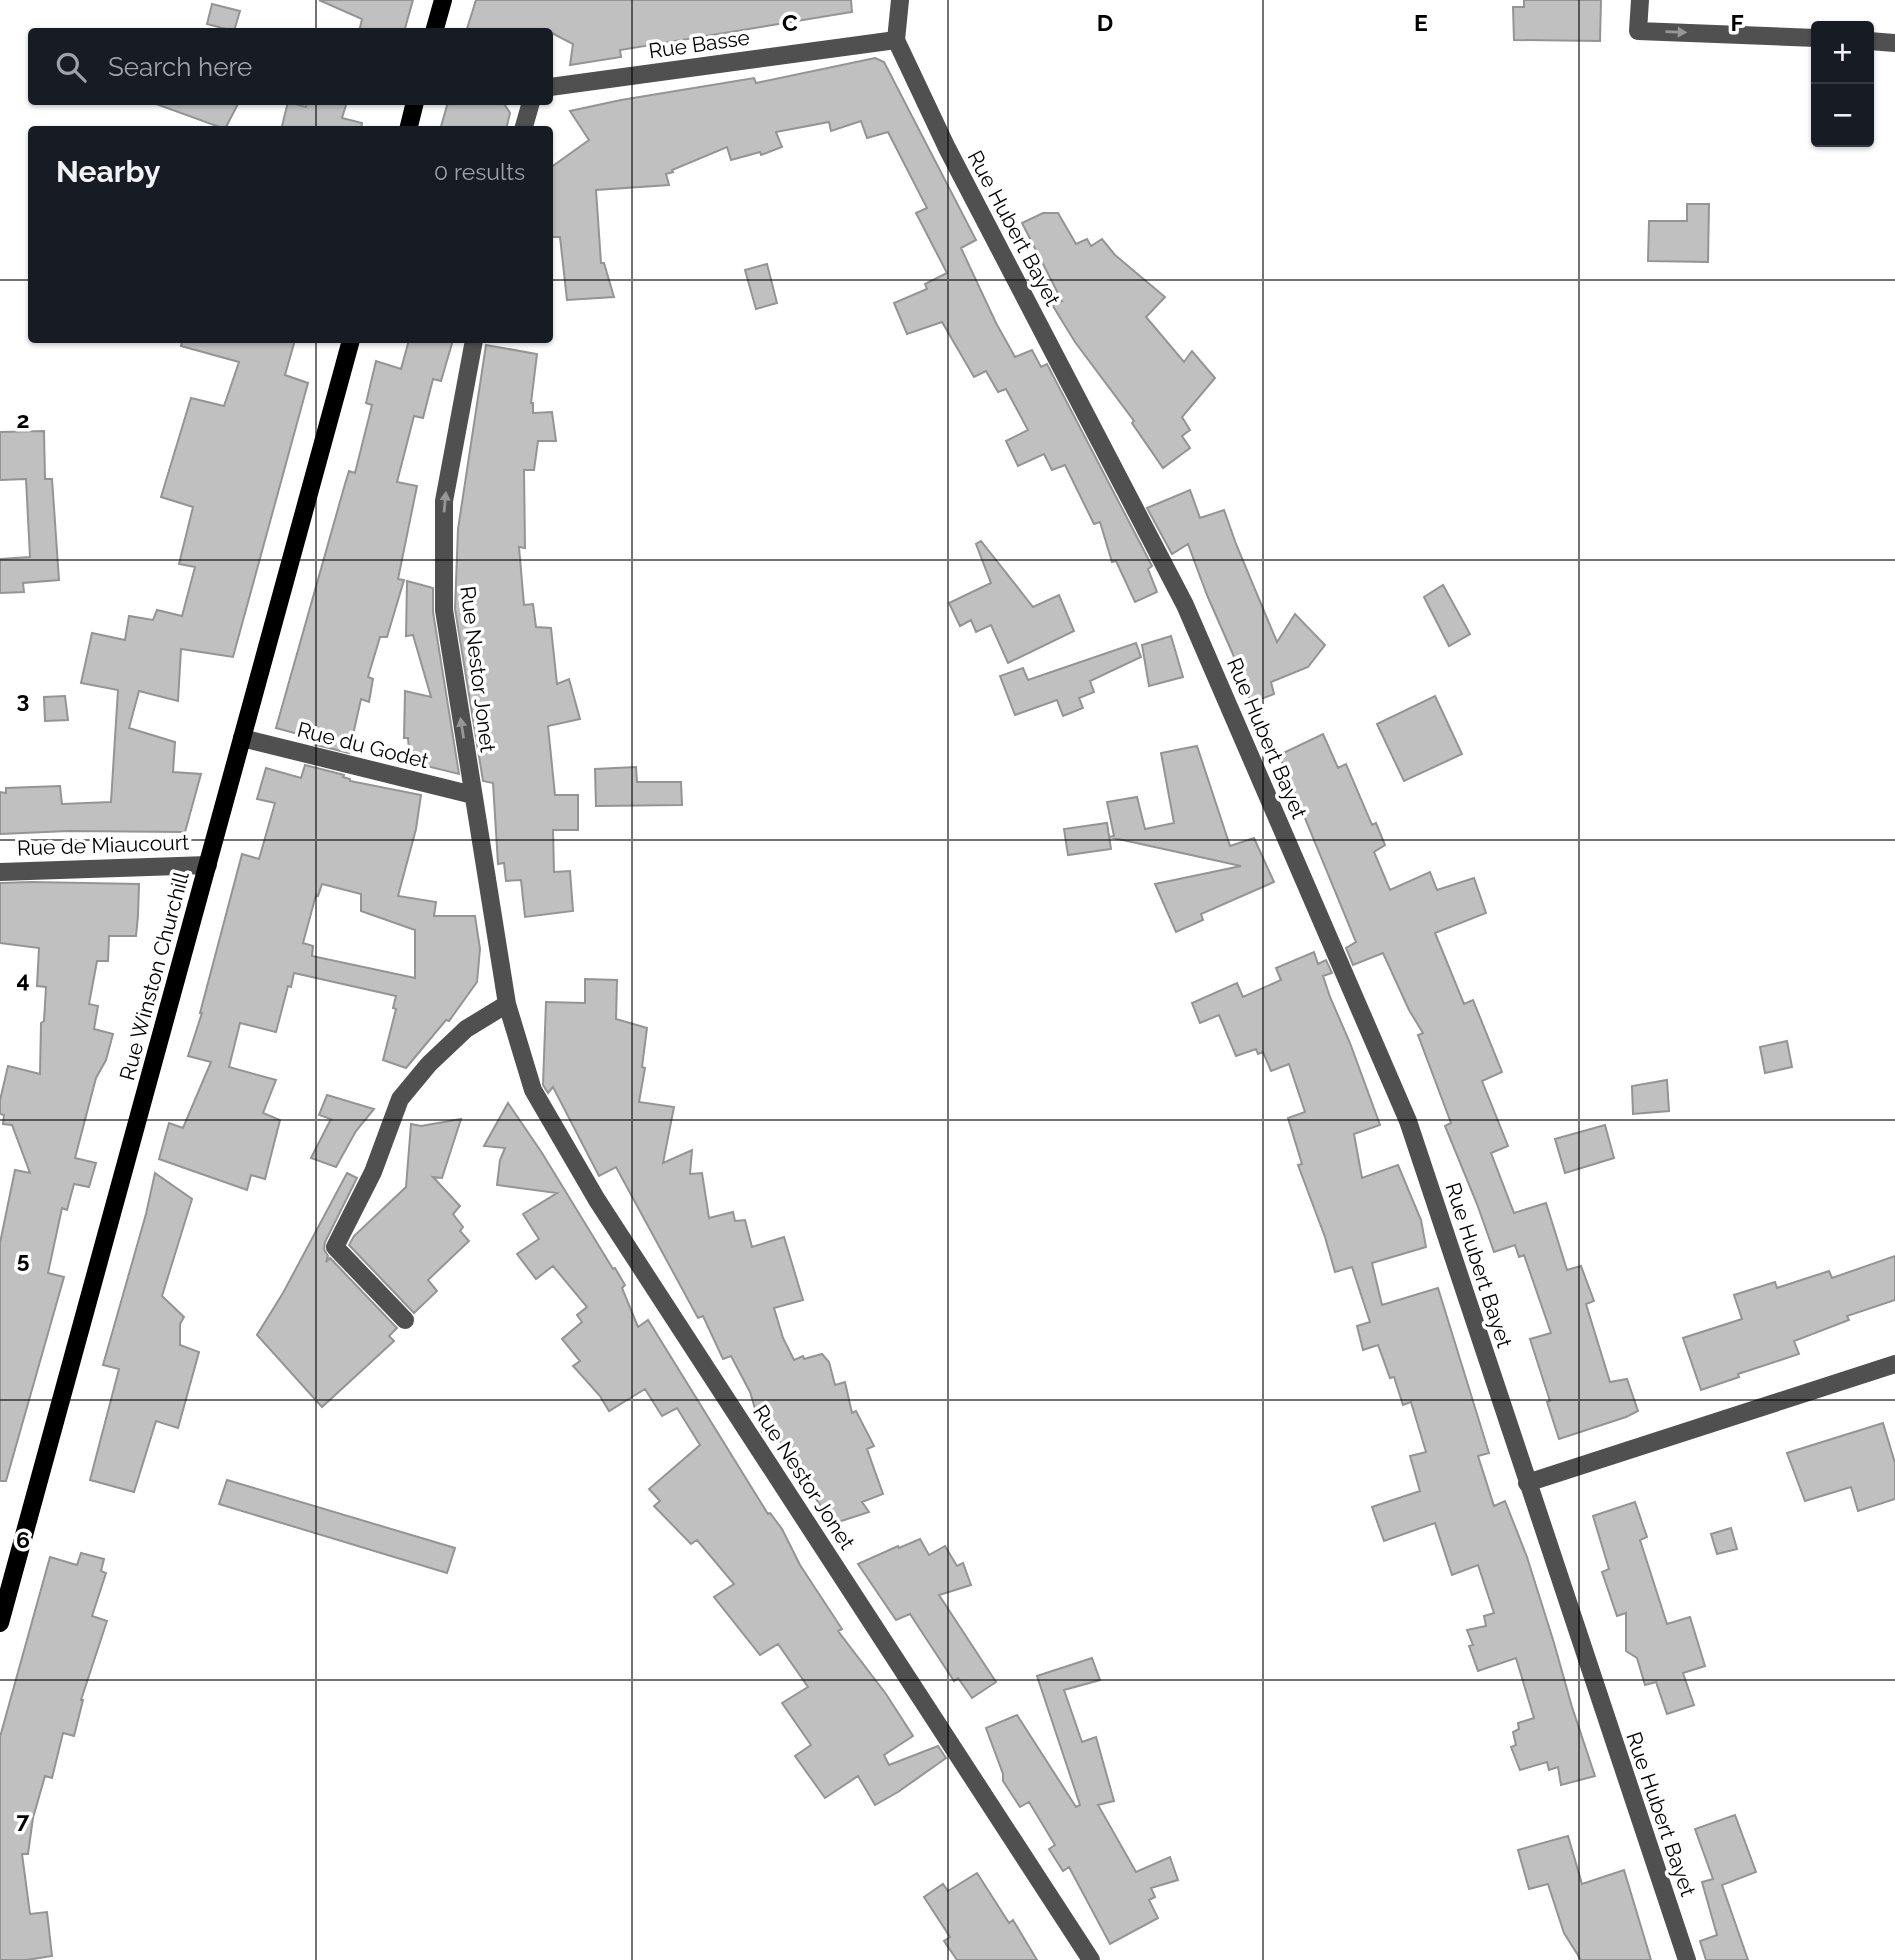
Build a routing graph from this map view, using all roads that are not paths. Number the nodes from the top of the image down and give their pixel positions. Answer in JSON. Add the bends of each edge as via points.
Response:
{"nodes":[{"id":1,"x":443,"y":0,"type":"edge"},
{"id":2,"x":900,"y":0,"type":"edge"},
{"id":3,"x":1640,"y":0,"type":"edge"},
{"id":4,"x":435,"y":28,"type":"edge"},
{"id":5,"x":1811,"y":38,"type":"edge"},
{"id":6,"x":896,"y":40,"type":"junction"},
{"id":7,"x":1874,"y":41,"type":"edge"},
{"id":8,"x":1895,"y":43,"type":"edge"},
{"id":9,"x":553,"y":87,"type":"edge"},
{"id":10,"x":414,"y":105,"type":"edge"},
{"id":11,"x":530,"y":105,"type":"edge"},
{"id":12,"x":409,"y":126,"type":"edge"},
{"id":13,"x":524,"y":126,"type":"edge"},
{"id":14,"x":350,"y":343,"type":"edge"},
{"id":15,"x":473,"y":343,"type":"edge"},
{"id":16,"x":242,"y":738,"type":"junction"},
{"id":17,"x":473,"y":795,"type":"junction"},
{"id":18,"x":208,"y":865,"type":"junction"},
{"id":19,"x":0,"y":872,"type":"edge"},
{"id":20,"x":507,"y":1004,"type":"junction"},
{"id":21,"x":405,"y":1320,"type":"dead end"},
{"id":22,"x":1895,"y":1364,"type":"edge"},
{"id":23,"x":1527,"y":1483,"type":"junction"},
{"id":24,"x":0,"y":1623,"type":"edge"},
{"id":25,"x":1091,"y":1960,"type":"edge"},
{"id":26,"x":1686,"y":1960,"type":"edge"}],
"edges":[{"from":1,"to":4,"type":"main road"},
{"from":2,"to":6,"type":"street"},
{"from":3,"to":5,"type":"street","one_way":true,"via":[[1638,31]]},
{"from":6,"to":9,"type":"street","name":"Rue Basse"},
{"from":6,"to":23,"type":"street","name":"Rue Hubert Bayet","via":[[947,148],[1185,605],[1408,1121]]},
{"from":7,"to":8,"type":"street"},
{"from":10,"to":12,"type":"main road"},
{"from":11,"to":13,"type":"street"},
{"from":14,"to":16,"type":"main road","name":"Rue Winston Churchill"},
{"from":17,"to":15,"type":"street","name":"Rue Nestor Jonet","one_way":true,"via":[[444,610],[444,501]]},
{"from":16,"to":17,"type":"street","name":"Rue du Godet"},
{"from":16,"to":18,"type":"main road","name":"Rue Winston Churchill"},
{"from":17,"to":20,"type":"street","name":"Rue Nestor Jonet"},
{"from":18,"to":19,"type":"street","name":"Rue de Miaucourt"},
{"from":18,"to":24,"type":"main road","name":"Rue Winston Churchill"},
{"from":20,"to":21,"type":"street","via":[[466,1029],[400,1099],[373,1172],[335,1247]]},
{"from":20,"to":25,"type":"street","name":"Rue Nestor Jonet","via":[[533,1090],[597,1200]]},
{"from":22,"to":23,"type":"street"},
{"from":23,"to":26,"type":"street","name":"Rue Hubert Bayet"}]}
